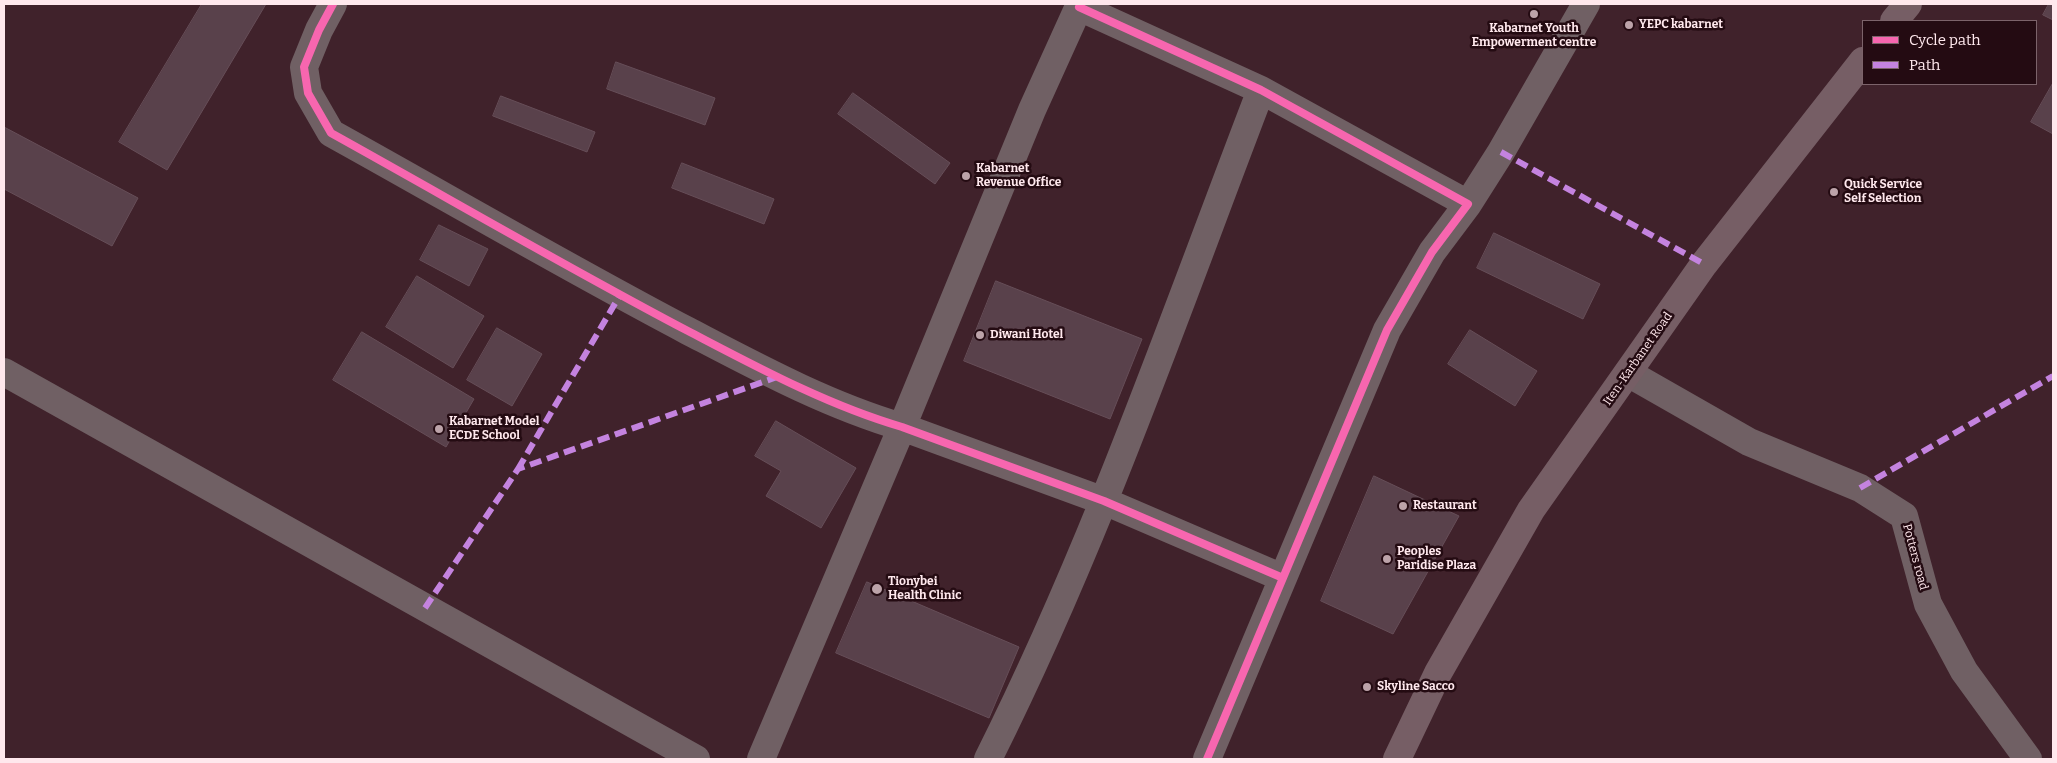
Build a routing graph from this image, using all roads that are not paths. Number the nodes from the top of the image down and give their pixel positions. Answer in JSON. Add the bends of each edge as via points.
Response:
{"nodes":[{"id":1,"x":333,"y":4,"type":"edge"},
{"id":2,"x":1586,"y":4,"type":"edge"},
{"id":3,"x":1908,"y":4,"type":"edge"},
{"id":4,"x":1080,"y":5,"type":"edge"},
{"id":5,"x":1895,"y":20,"type":"edge"},
{"id":6,"x":1862,"y":62,"type":"edge"},
{"id":7,"x":1261,"y":90,"type":"junction"},
{"id":8,"x":1468,"y":204,"type":"junction"},
{"id":9,"x":4,"y":372,"type":"edge"},
{"id":10,"x":1628,"y":373,"type":"junction"},
{"id":11,"x":902,"y":427,"type":"junction"},
{"id":12,"x":1104,"y":501,"type":"junction"},
{"id":13,"x":1283,"y":578,"type":"junction"},
{"id":14,"x":696,"y":759,"type":"edge"},
{"id":15,"x":762,"y":759,"type":"edge"},
{"id":16,"x":988,"y":759,"type":"edge"},
{"id":17,"x":1207,"y":759,"type":"edge"},
{"id":18,"x":1397,"y":759,"type":"edge"},
{"id":19,"x":2028,"y":759,"type":"edge"}],
"edges":[{"from":1,"to":11,"type":"street","via":[[304,67],[308,93],[331,132],[620,295],[760,368],[876,419]]},
{"from":2,"to":8,"type":"street"},
{"from":3,"to":5,"type":"main road"},
{"from":4,"to":7,"type":"street"},
{"from":4,"to":11,"type":"street","via":[[1032,110]]},
{"from":6,"to":10,"type":"main road","name":"Iten-Karbanet Road","via":[[1704,264]]},
{"from":7,"to":8,"type":"street"},
{"from":7,"to":12,"type":"street"},
{"from":8,"to":13,"type":"street","via":[[1432,252],[1387,330]]},
{"from":9,"to":14,"type":"street"},
{"from":10,"to":18,"type":"main road","name":"Iten-Karbanet Road","via":[[1531,510],[1438,673]]},
{"from":10,"to":19,"type":"street","name":"Potters road","via":[[1749,442],[1860,488],[1904,516],[1928,604],[1964,671]]},
{"from":11,"to":12,"type":"street"},
{"from":11,"to":15,"type":"street"},
{"from":12,"to":13,"type":"street"},
{"from":12,"to":16,"type":"street"},
{"from":13,"to":17,"type":"street"}]}
